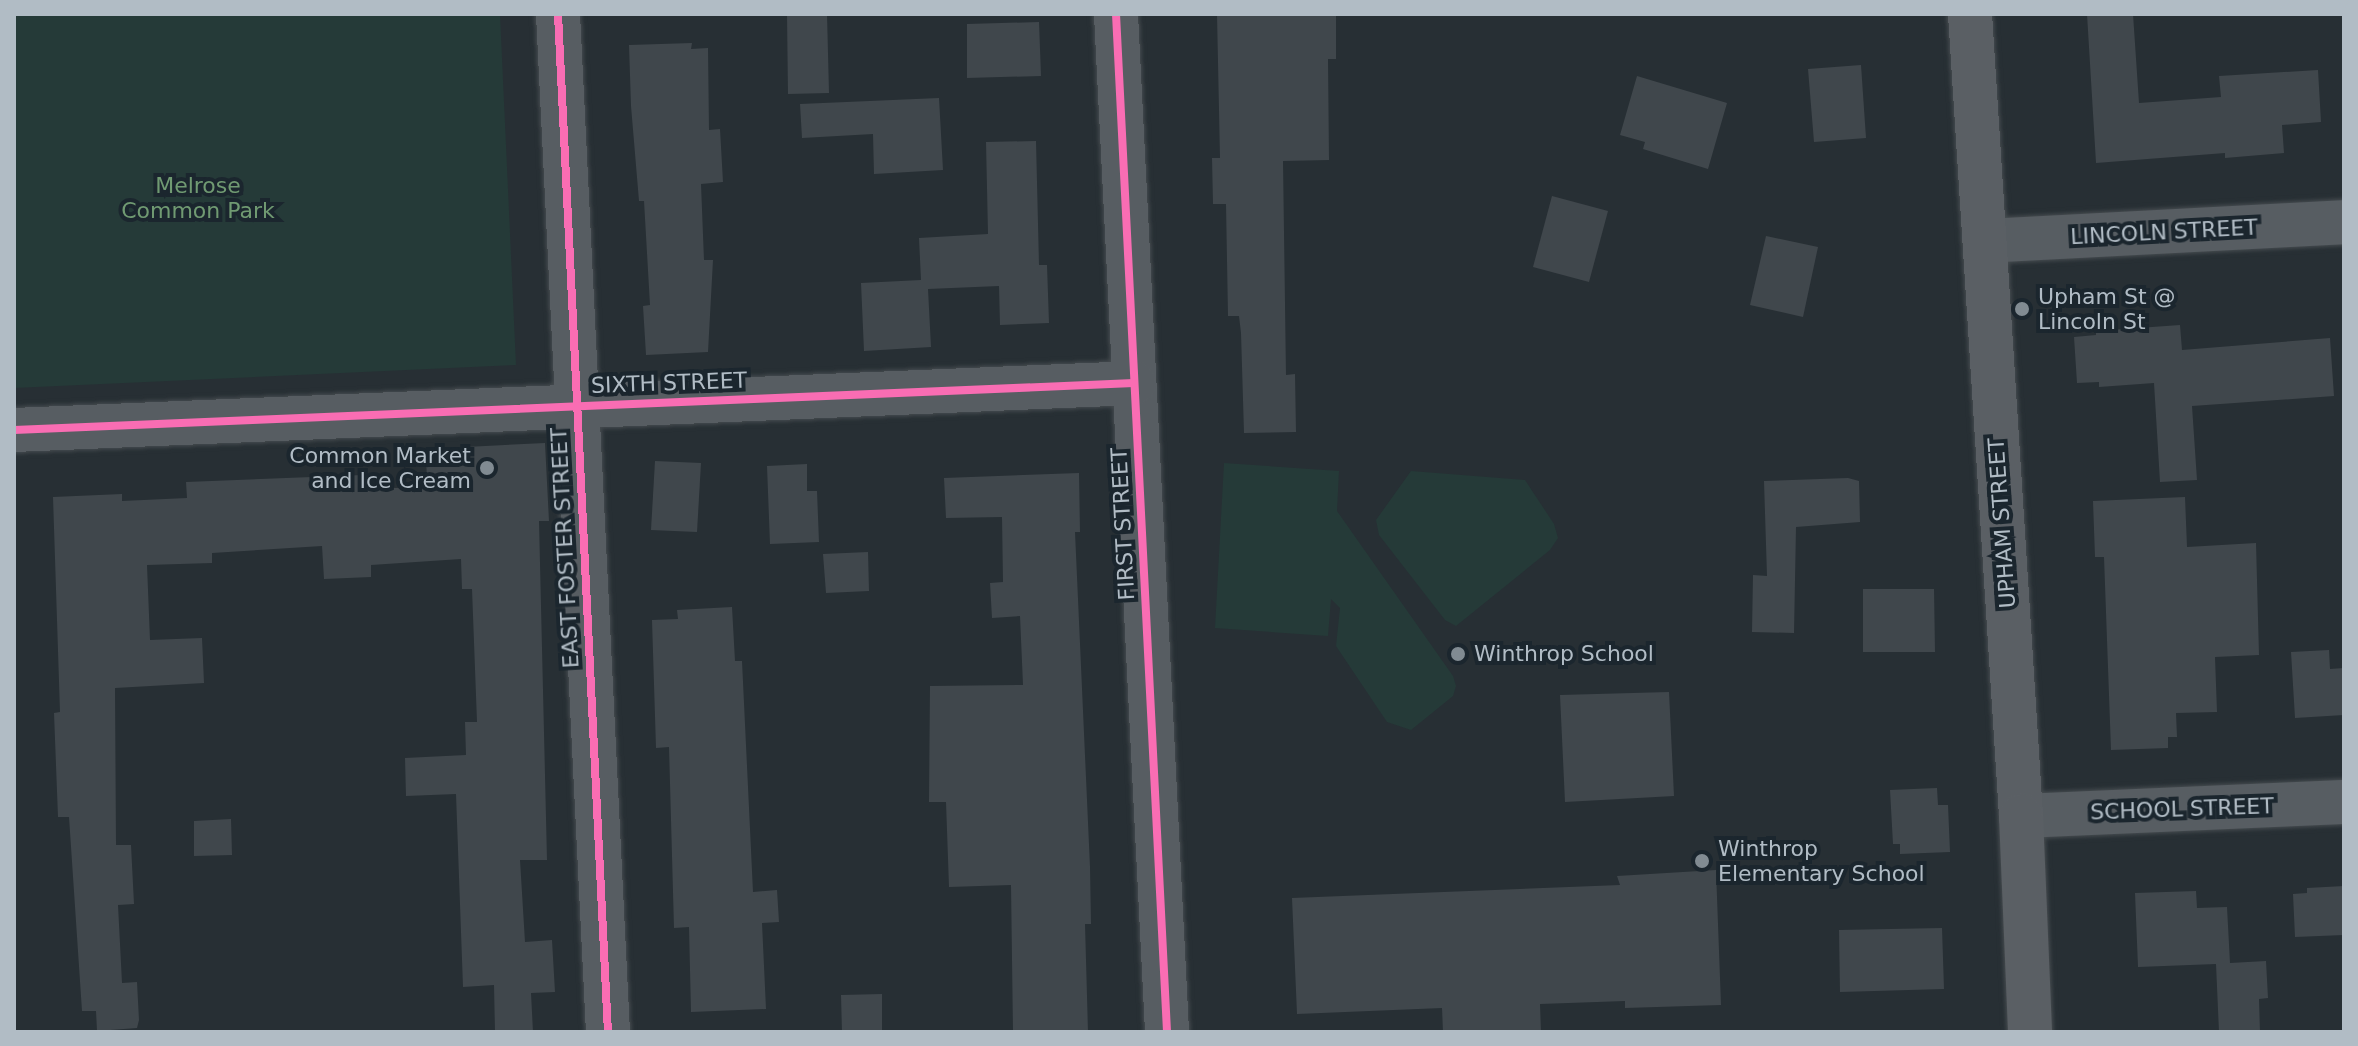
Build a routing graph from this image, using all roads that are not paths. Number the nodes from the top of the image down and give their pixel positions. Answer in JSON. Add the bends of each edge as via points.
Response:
{"nodes":[{"id":1,"x":558,"y":14,"type":"edge"},
{"id":2,"x":1116,"y":14,"type":"edge"},
{"id":3,"x":1970,"y":14,"type":"edge"},
{"id":4,"x":2344,"y":222,"type":"edge"},
{"id":5,"x":1985,"y":241,"type":"junction"},
{"id":6,"x":1134,"y":383,"type":"junction"},
{"id":7,"x":576,"y":405,"type":"junction"},
{"id":8,"x":14,"y":430,"type":"edge"},
{"id":9,"x":2344,"y":802,"type":"edge"},
{"id":10,"x":2021,"y":816,"type":"junction"},
{"id":11,"x":608,"y":1032,"type":"edge"},
{"id":12,"x":1167,"y":1032,"type":"edge"},
{"id":13,"x":2030,"y":1032,"type":"edge"}],
"edges":[{"from":1,"to":7,"type":"street","name":"EAST FOSTER STREET"},
{"from":2,"to":6,"type":"street","name":"FIRST STREET"},
{"from":3,"to":5,"type":"main road","name":"UPHAM STREET"},
{"from":4,"to":5,"type":"street","name":"LINCOLN STREET"},
{"from":5,"to":10,"type":"main road","name":"UPHAM STREET"},
{"from":6,"to":7,"type":"street","name":"SIXTH STREET"},
{"from":6,"to":12,"type":"street","name":"FIRST STREET"},
{"from":7,"to":8,"type":"street","name":"SIXTH STREET"},
{"from":7,"to":11,"type":"street","name":"EAST FOSTER STREET"},
{"from":9,"to":10,"type":"street","name":"SCHOOL STREET"},
{"from":10,"to":13,"type":"main road","name":"UPHAM STREET"}]}
